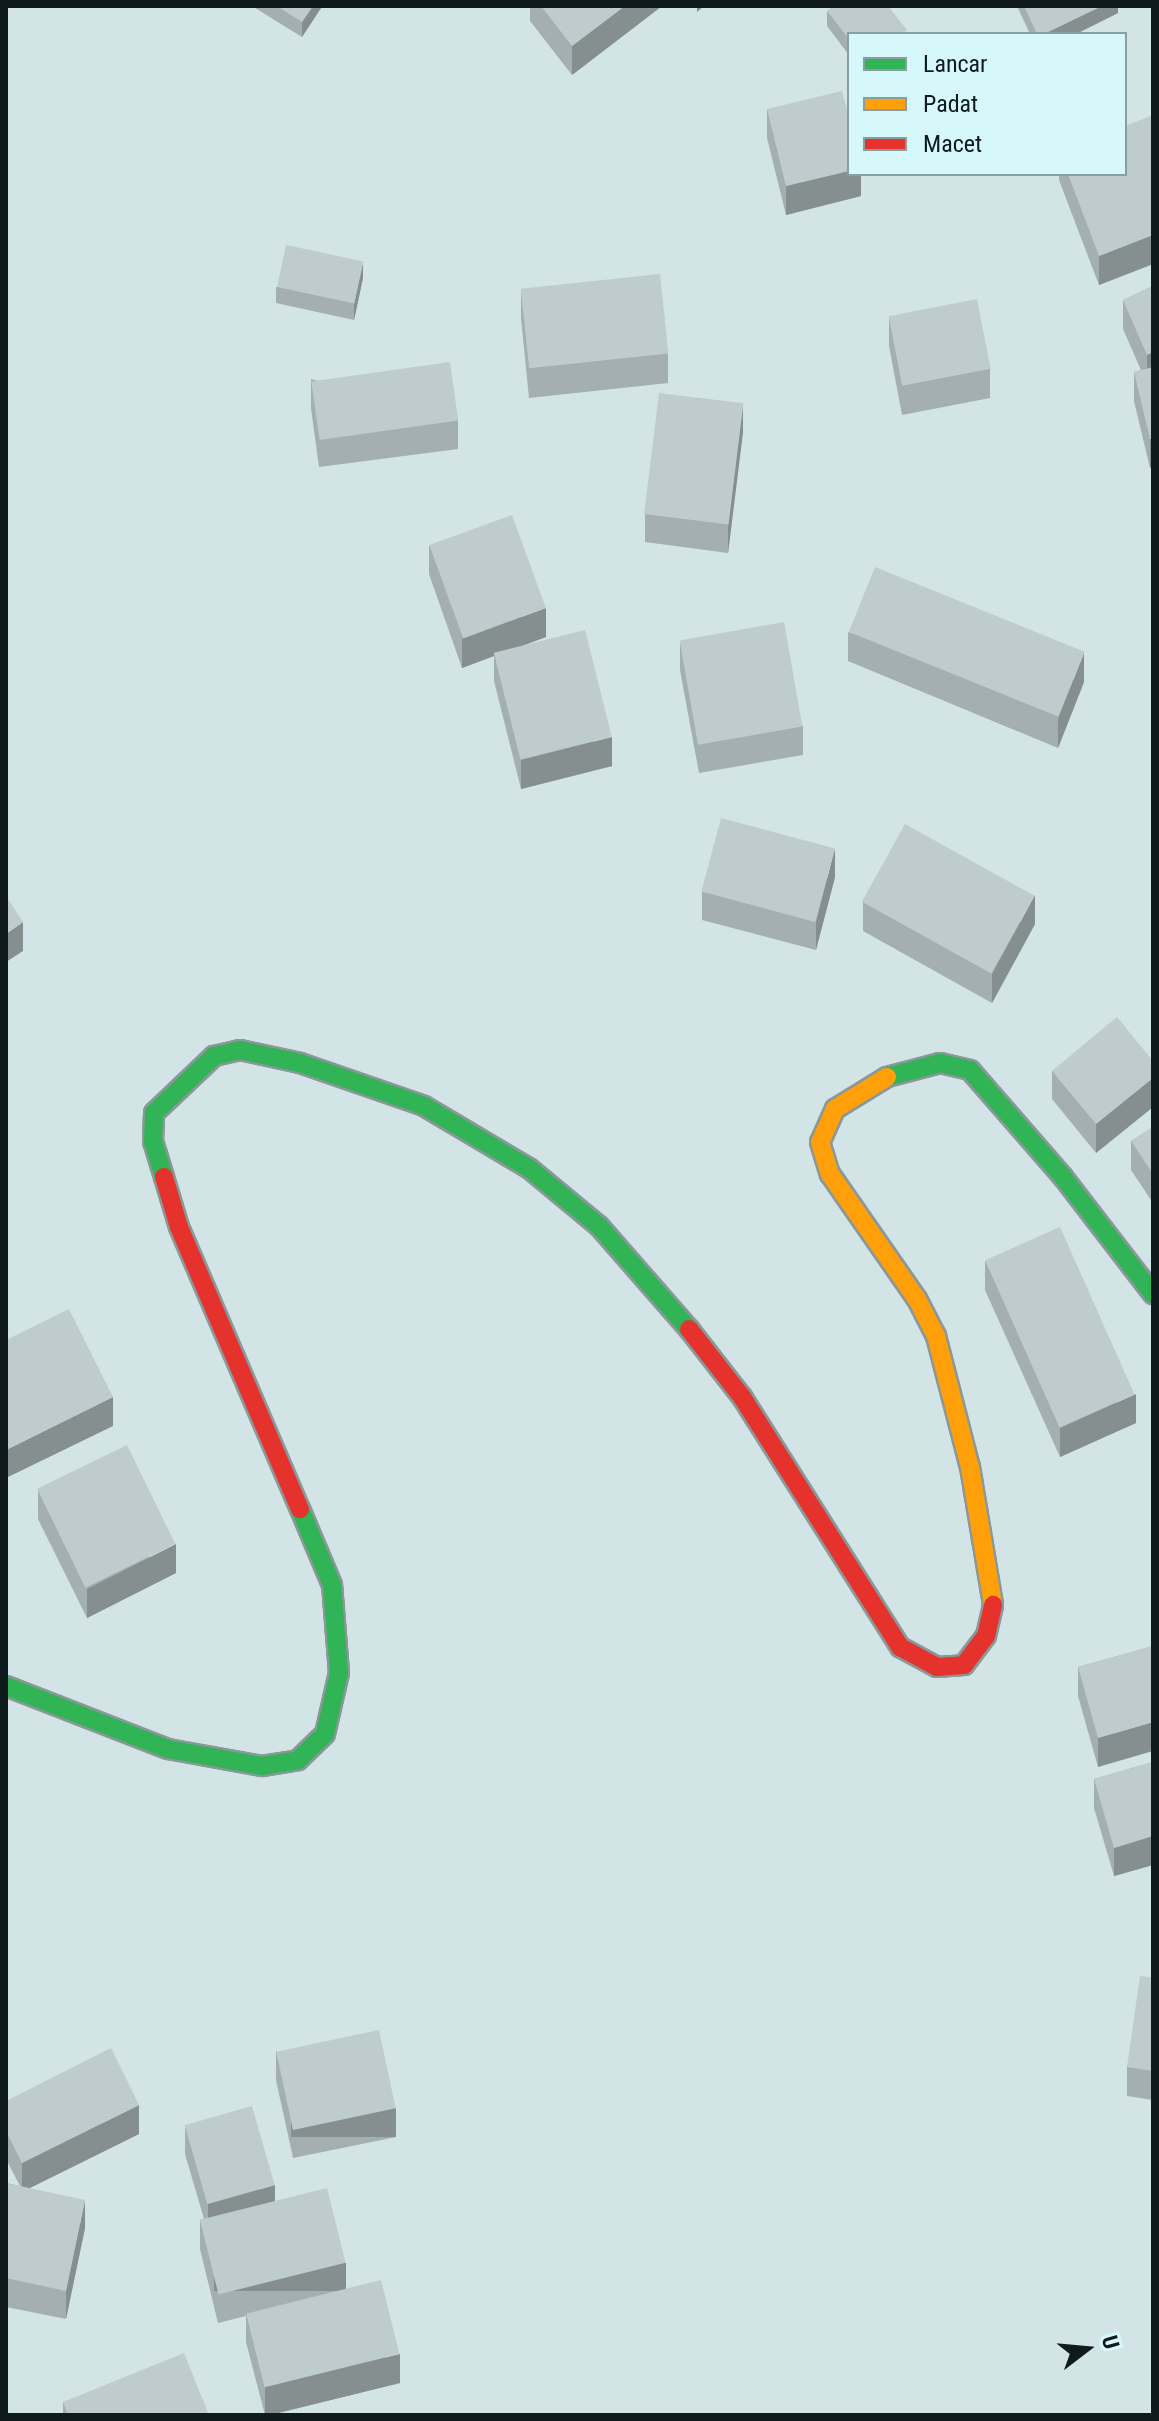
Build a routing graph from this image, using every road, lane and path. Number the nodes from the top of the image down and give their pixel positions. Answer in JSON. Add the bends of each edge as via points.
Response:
{"nodes":[{"id":1,"x":1153,"y":1294,"type":"edge"},
{"id":2,"x":6,"y":1686,"type":"edge"}],
"edges":[{"from":1,"to":2,"type":"street","via":[[1063,1177],[970,1070],[940,1063],[898,1071],[835,1109],[820,1142],[830,1174],[917,1299],[936,1336],[956,1399],[972,1480],[993,1604],[986,1636],[964,1665],[937,1667],[900,1647],[742,1397],[653,1283],[599,1226],[530,1169],[424,1106],[300,1063],[240,1050],[214,1056],[154,1113],[153,1142],[179,1227],[332,1585],[339,1673],[325,1734],[298,1760],[262,1766],[168,1749]]}]}
